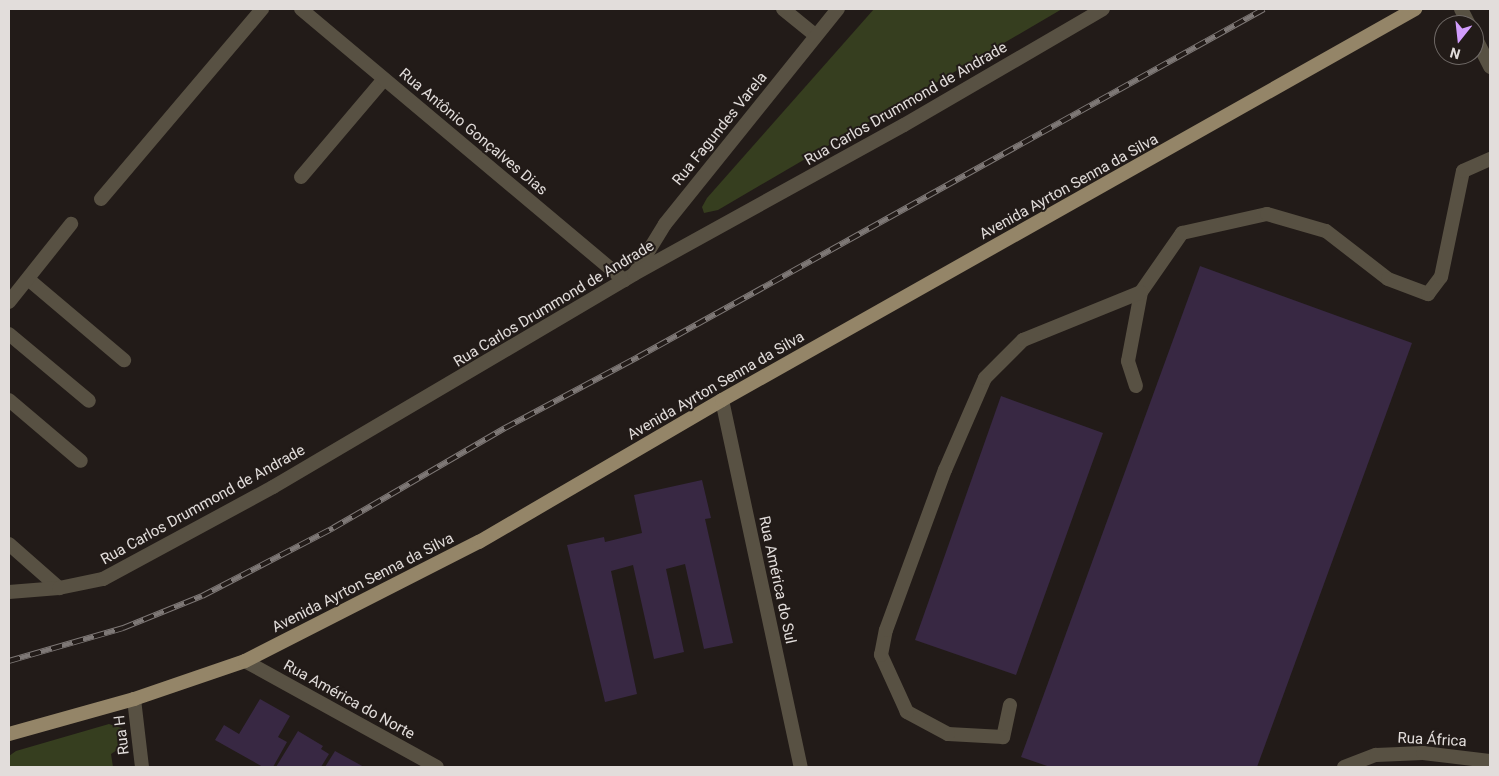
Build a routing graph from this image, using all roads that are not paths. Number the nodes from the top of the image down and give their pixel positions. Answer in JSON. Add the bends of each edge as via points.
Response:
{"nodes":[{"id":1,"x":262,"y":9,"type":"edge"},
{"id":2,"x":301,"y":9,"type":"edge"},
{"id":3,"x":783,"y":9,"type":"edge"},
{"id":4,"x":838,"y":9,"type":"edge"},
{"id":5,"x":1104,"y":9,"type":"edge"},
{"id":6,"x":1415,"y":9,"type":"edge"},
{"id":7,"x":815,"y":36,"type":"junction"},
{"id":8,"x":1484,"y":55,"type":"edge"},
{"id":9,"x":1490,"y":67,"type":"edge"},
{"id":10,"x":384,"y":79,"type":"junction"},
{"id":11,"x":1490,"y":159,"type":"edge"},
{"id":12,"x":300,"y":177,"type":"dead end"},
{"id":13,"x":102,"y":199,"type":"dead end"},
{"id":14,"x":71,"y":224,"type":"dead end"},
{"id":15,"x":629,"y":277,"type":"junction"},
{"id":16,"x":28,"y":279,"type":"junction"},
{"id":17,"x":1141,"y":292,"type":"junction"},
{"id":18,"x":9,"y":302,"type":"edge"},
{"id":19,"x":9,"y":334,"type":"edge"},
{"id":20,"x":124,"y":360,"type":"dead end"},
{"id":21,"x":1136,"y":386,"type":"dead end"},
{"id":22,"x":9,"y":400,"type":"edge"},
{"id":23,"x":722,"y":400,"type":"junction"},
{"id":24,"x":89,"y":401,"type":"dead end"},
{"id":25,"x":81,"y":461,"type":"dead end"},
{"id":26,"x":9,"y":544,"type":"edge"},
{"id":27,"x":59,"y":588,"type":"junction"},
{"id":28,"x":9,"y":592,"type":"edge"},
{"id":29,"x":245,"y":662,"type":"junction"},
{"id":30,"x":134,"y":699,"type":"junction"},
{"id":31,"x":1010,"y":705,"type":"dead end"},
{"id":32,"x":9,"y":734,"type":"edge"},
{"id":33,"x":1490,"y":761,"type":"edge"},
{"id":34,"x":142,"y":767,"type":"edge"},
{"id":35,"x":437,"y":767,"type":"edge"},
{"id":36,"x":801,"y":767,"type":"edge"},
{"id":37,"x":1344,"y":767,"type":"edge"}],
"edges":[{"from":1,"to":13,"type":"street"},
{"from":2,"to":10,"type":"street","name":"Rua Antônio Gonçalves Dias"},
{"from":3,"to":7,"type":"street"},
{"from":4,"to":7,"type":"street","name":"Rua Fagundes Varela"},
{"from":5,"to":15,"type":"street","name":"Rua Carlos Drummond de Andrade","via":[[904,126]]},
{"from":6,"to":23,"type":"main road","name":"Avenida Ayrton Senna da Silva"},
{"from":7,"to":15,"type":"street","name":"Rua Fagundes Varela","via":[[665,224]]},
{"from":8,"to":9,"type":"street"},
{"from":10,"to":12,"type":"street"},
{"from":10,"to":15,"type":"street","name":"Rua Antônio Gonçalves Dias"},
{"from":11,"to":17,"type":"street","via":[[1463,171],[1441,278],[1428,294],[1388,279],[1326,231],[1267,214],[1182,233]]},
{"from":14,"to":16,"type":"street"},
{"from":15,"to":27,"type":"street","name":"Rua Carlos Drummond de Andrade","via":[[273,488],[103,579]]},
{"from":16,"to":18,"type":"street"},
{"from":16,"to":20,"type":"street"},
{"from":17,"to":21,"type":"street","via":[[1128,361]]},
{"from":17,"to":31,"type":"street","via":[[1023,340],[985,378],[945,470],[886,630],[881,655],[907,712],[948,734],[1003,737]]},
{"from":19,"to":24,"type":"street"},
{"from":22,"to":25,"type":"street"},
{"from":23,"to":29,"type":"main road","name":"Avenida Ayrton Senna da Silva","via":[[479,542]]},
{"from":23,"to":36,"type":"street","name":"Rua América do Sul"},
{"from":26,"to":27,"type":"street"},
{"from":27,"to":28,"type":"street","name":"Rua Carlos Drummond de Andrade"},
{"from":29,"to":30,"type":"main road","name":"Avenida Ayrton Senna da Silva"},
{"from":29,"to":35,"type":"street","name":"Rua América do Norte"},
{"from":30,"to":32,"type":"main road","name":"Avenida Ayrton Senna da Silva"},
{"from":30,"to":34,"type":"street","name":"Rua H"},
{"from":33,"to":37,"type":"street","name":"Rua África","via":[[1423,753],[1395,754],[1376,755]]}]}
